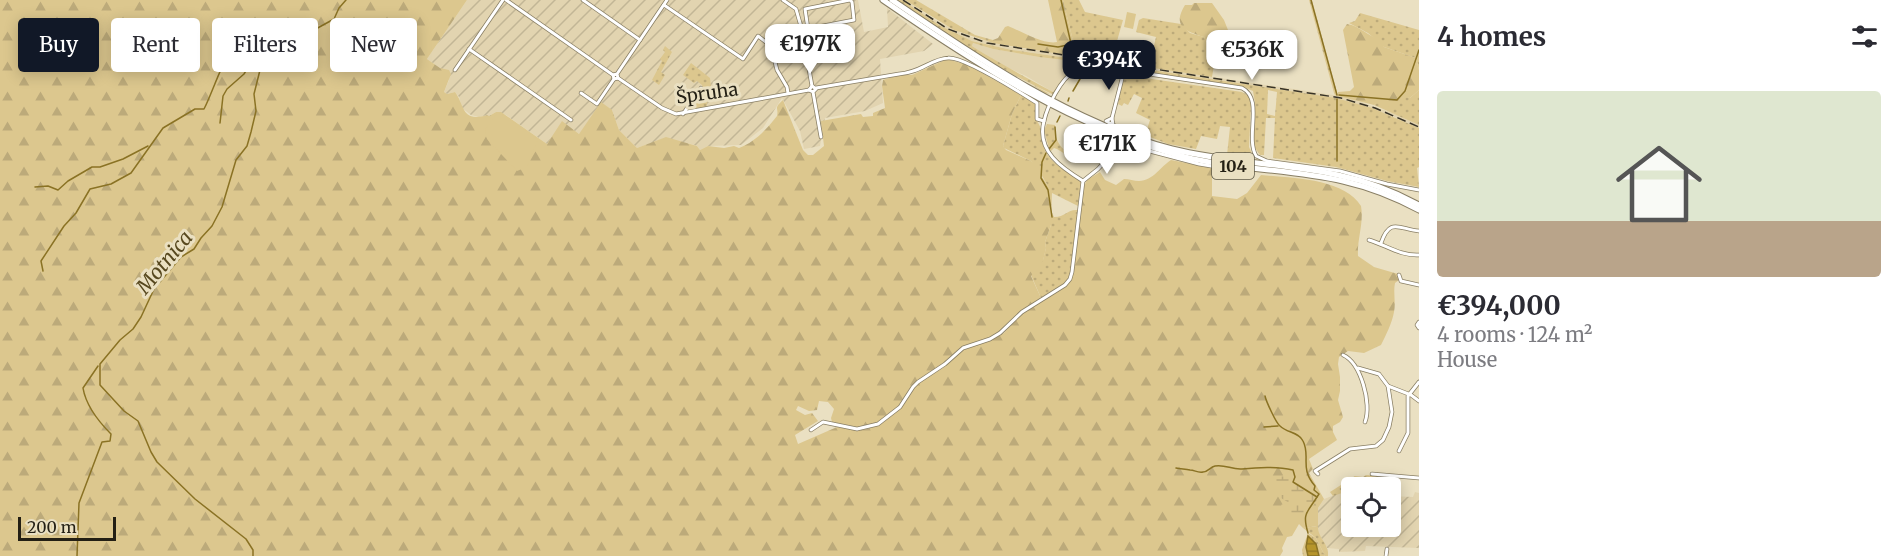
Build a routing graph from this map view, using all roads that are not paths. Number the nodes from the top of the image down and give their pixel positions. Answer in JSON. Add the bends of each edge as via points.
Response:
{"nodes":[{"id":1,"x":505,"y":0,"type":"edge"},
{"id":2,"x":583,"y":0,"type":"edge"},
{"id":3,"x":667,"y":0,"type":"edge"},
{"id":4,"x":783,"y":0,"type":"edge"},
{"id":5,"x":882,"y":0,"type":"edge"},
{"id":6,"x":892,"y":0,"type":"edge"},
{"id":7,"x":664,"y":5,"type":"junction"},
{"id":8,"x":808,"y":29,"type":"junction"},
{"id":9,"x":802,"y":30,"type":"junction"},
{"id":10,"x":836,"y":33,"type":"dead end"},
{"id":11,"x":640,"y":40,"type":"junction"},
{"id":12,"x":470,"y":50,"type":"junction"},
{"id":13,"x":807,"y":57,"type":"junction"},
{"id":14,"x":986,"y":65,"type":"junction"},
{"id":15,"x":455,"y":70,"type":"dead end"},
{"id":16,"x":1124,"y":71,"type":"junction"},
{"id":17,"x":615,"y":76,"type":"junction"},
{"id":18,"x":814,"y":87,"type":"junction"},
{"id":19,"x":701,"y":88,"type":"dead end"},
{"id":20,"x":809,"y":90,"type":"junction"},
{"id":21,"x":581,"y":93,"type":"dead end"},
{"id":22,"x":788,"y":93,"type":"junction"},
{"id":23,"x":813,"y":93,"type":"junction"},
{"id":24,"x":1052,"y":102,"type":"junction"},
{"id":25,"x":683,"y":114,"type":"junction"},
{"id":26,"x":571,"y":120,"type":"dead end"},
{"id":27,"x":1044,"y":121,"type":"junction"},
{"id":28,"x":1123,"y":129,"type":"dead end"},
{"id":29,"x":821,"y":137,"type":"dead end"},
{"id":30,"x":1085,"y":147,"type":"dead end"},
{"id":31,"x":1112,"y":154,"type":"junction"},
{"id":32,"x":1247,"y":172,"type":"dead end"},
{"id":33,"x":1083,"y":181,"type":"junction"},
{"id":34,"x":1419,"y":190,"type":"edge"},
{"id":35,"x":1419,"y":205,"type":"edge"},
{"id":36,"x":1419,"y":210,"type":"edge"},
{"id":37,"x":1419,"y":231,"type":"edge"},
{"id":38,"x":1369,"y":240,"type":"dead end"},
{"id":39,"x":1381,"y":243,"type":"junction"},
{"id":40,"x":1419,"y":255,"type":"edge"},
{"id":41,"x":1399,"y":275,"type":"dead end"},
{"id":42,"x":1419,"y":285,"type":"edge"},
{"id":43,"x":1419,"y":322,"type":"edge"},
{"id":44,"x":1419,"y":328,"type":"edge"},
{"id":45,"x":1343,"y":355,"type":"dead end"},
{"id":46,"x":1358,"y":368,"type":"junction"},
{"id":47,"x":1419,"y":382,"type":"edge"},
{"id":48,"x":1388,"y":386,"type":"junction"},
{"id":49,"x":1409,"y":394,"type":"junction"},
{"id":50,"x":1419,"y":401,"type":"edge"},
{"id":51,"x":1365,"y":422,"type":"dead end"},
{"id":52,"x":811,"y":430,"type":"dead end"},
{"id":53,"x":1399,"y":451,"type":"dead end"},
{"id":54,"x":1318,"y":474,"type":"dead end"},
{"id":55,"x":1372,"y":474,"type":"dead end"},
{"id":56,"x":1419,"y":478,"type":"edge"},
{"id":57,"x":1387,"y":549,"type":"dead end"},
{"id":58,"x":1386,"y":556,"type":"edge"}],
"edges":[{"from":1,"to":12,"type":"street"},
{"from":1,"to":17,"type":"street","name":"Špruha"},
{"from":2,"to":11,"type":"street"},
{"from":3,"to":7,"type":"street"},
{"from":4,"to":9,"type":"street","via":[[796,9]]},
{"from":5,"to":14,"type":"main road","number":"104"},
{"from":6,"to":14,"type":"main road","number":"104"},
{"from":7,"to":11,"type":"street"},
{"from":7,"to":22,"type":"street","via":[[743,59],[758,36],[771,46]]},
{"from":8,"to":8,"type":"street","via":[[854,20],[852,2],[805,9]]},
{"from":8,"to":9,"type":"street"},
{"from":9,"to":13,"type":"street"},
{"from":10,"to":13,"type":"street","via":[[840,50]]},
{"from":11,"to":17,"type":"street"},
{"from":12,"to":15,"type":"street"},
{"from":12,"to":26,"type":"street"},
{"from":13,"to":18,"type":"street"},
{"from":14,"to":24,"type":"main road","number":"104"},
{"from":16,"to":24,"type":"street","via":[[1083,68],[1066,79]]},
{"from":16,"to":28,"type":"street","via":[[1112,118],[1106,121]]},
{"from":16,"to":34,"type":"street","via":[[1247,91],[1253,102],[1251,144],[1260,158],[1340,171]]},
{"from":17,"to":21,"type":"street","via":[[597,104]]},
{"from":17,"to":25,"type":"street","name":"Špruha","via":[[669,112]]},
{"from":18,"to":20,"type":"street"},
{"from":18,"to":23,"type":"street"},
{"from":18,"to":27,"type":"street","via":[[911,73],[950,57],[1037,103],[1037,119]]},
{"from":19,"to":25,"type":"street"},
{"from":20,"to":22,"type":"street","name":"Špruha"},
{"from":20,"to":23,"type":"street"},
{"from":22,"to":25,"type":"street","name":"Špruha"},
{"from":23,"to":29,"type":"street"},
{"from":24,"to":27,"type":"street"},
{"from":24,"to":35,"type":"main road","number":"104","via":[[1158,145],[1227,160],[1339,175],[1378,186]]},
{"from":24,"to":36,"type":"main road","number":"104","via":[[1112,133],[1158,149],[1217,164],[1343,181]]},
{"from":27,"to":33,"type":"street","via":[[1044,139],[1050,156]]},
{"from":30,"to":31,"type":"street","via":[[1092,140]]},
{"from":31,"to":32,"type":"street","via":[[1142,149]]},
{"from":31,"to":33,"type":"street"},
{"from":33,"to":52,"type":"street","via":[[1072,272],[1065,285],[1022,312],[1000,333],[963,348],[918,382],[900,407],[878,424],[857,429],[823,422]]},
{"from":37,"to":39,"type":"street","via":[[1394,226],[1386,231]]},
{"from":38,"to":39,"type":"street"},
{"from":39,"to":40,"type":"street","via":[[1395,251]]},
{"from":41,"to":42,"type":"street","via":[[1401,281]]},
{"from":43,"to":44,"type":"street"},
{"from":45,"to":46,"type":"street"},
{"from":46,"to":48,"type":"street","via":[[1379,374]]},
{"from":46,"to":51,"type":"street","via":[[1367,399]]},
{"from":47,"to":49,"type":"street"},
{"from":48,"to":49,"type":"street"},
{"from":48,"to":54,"type":"street","via":[[1392,412],[1383,440],[1376,446],[1345,452],[1316,471]]},
{"from":49,"to":50,"type":"street"},
{"from":49,"to":53,"type":"street","via":[[1408,433]]},
{"from":55,"to":56,"type":"street"},
{"from":57,"to":58,"type":"street"}]}
